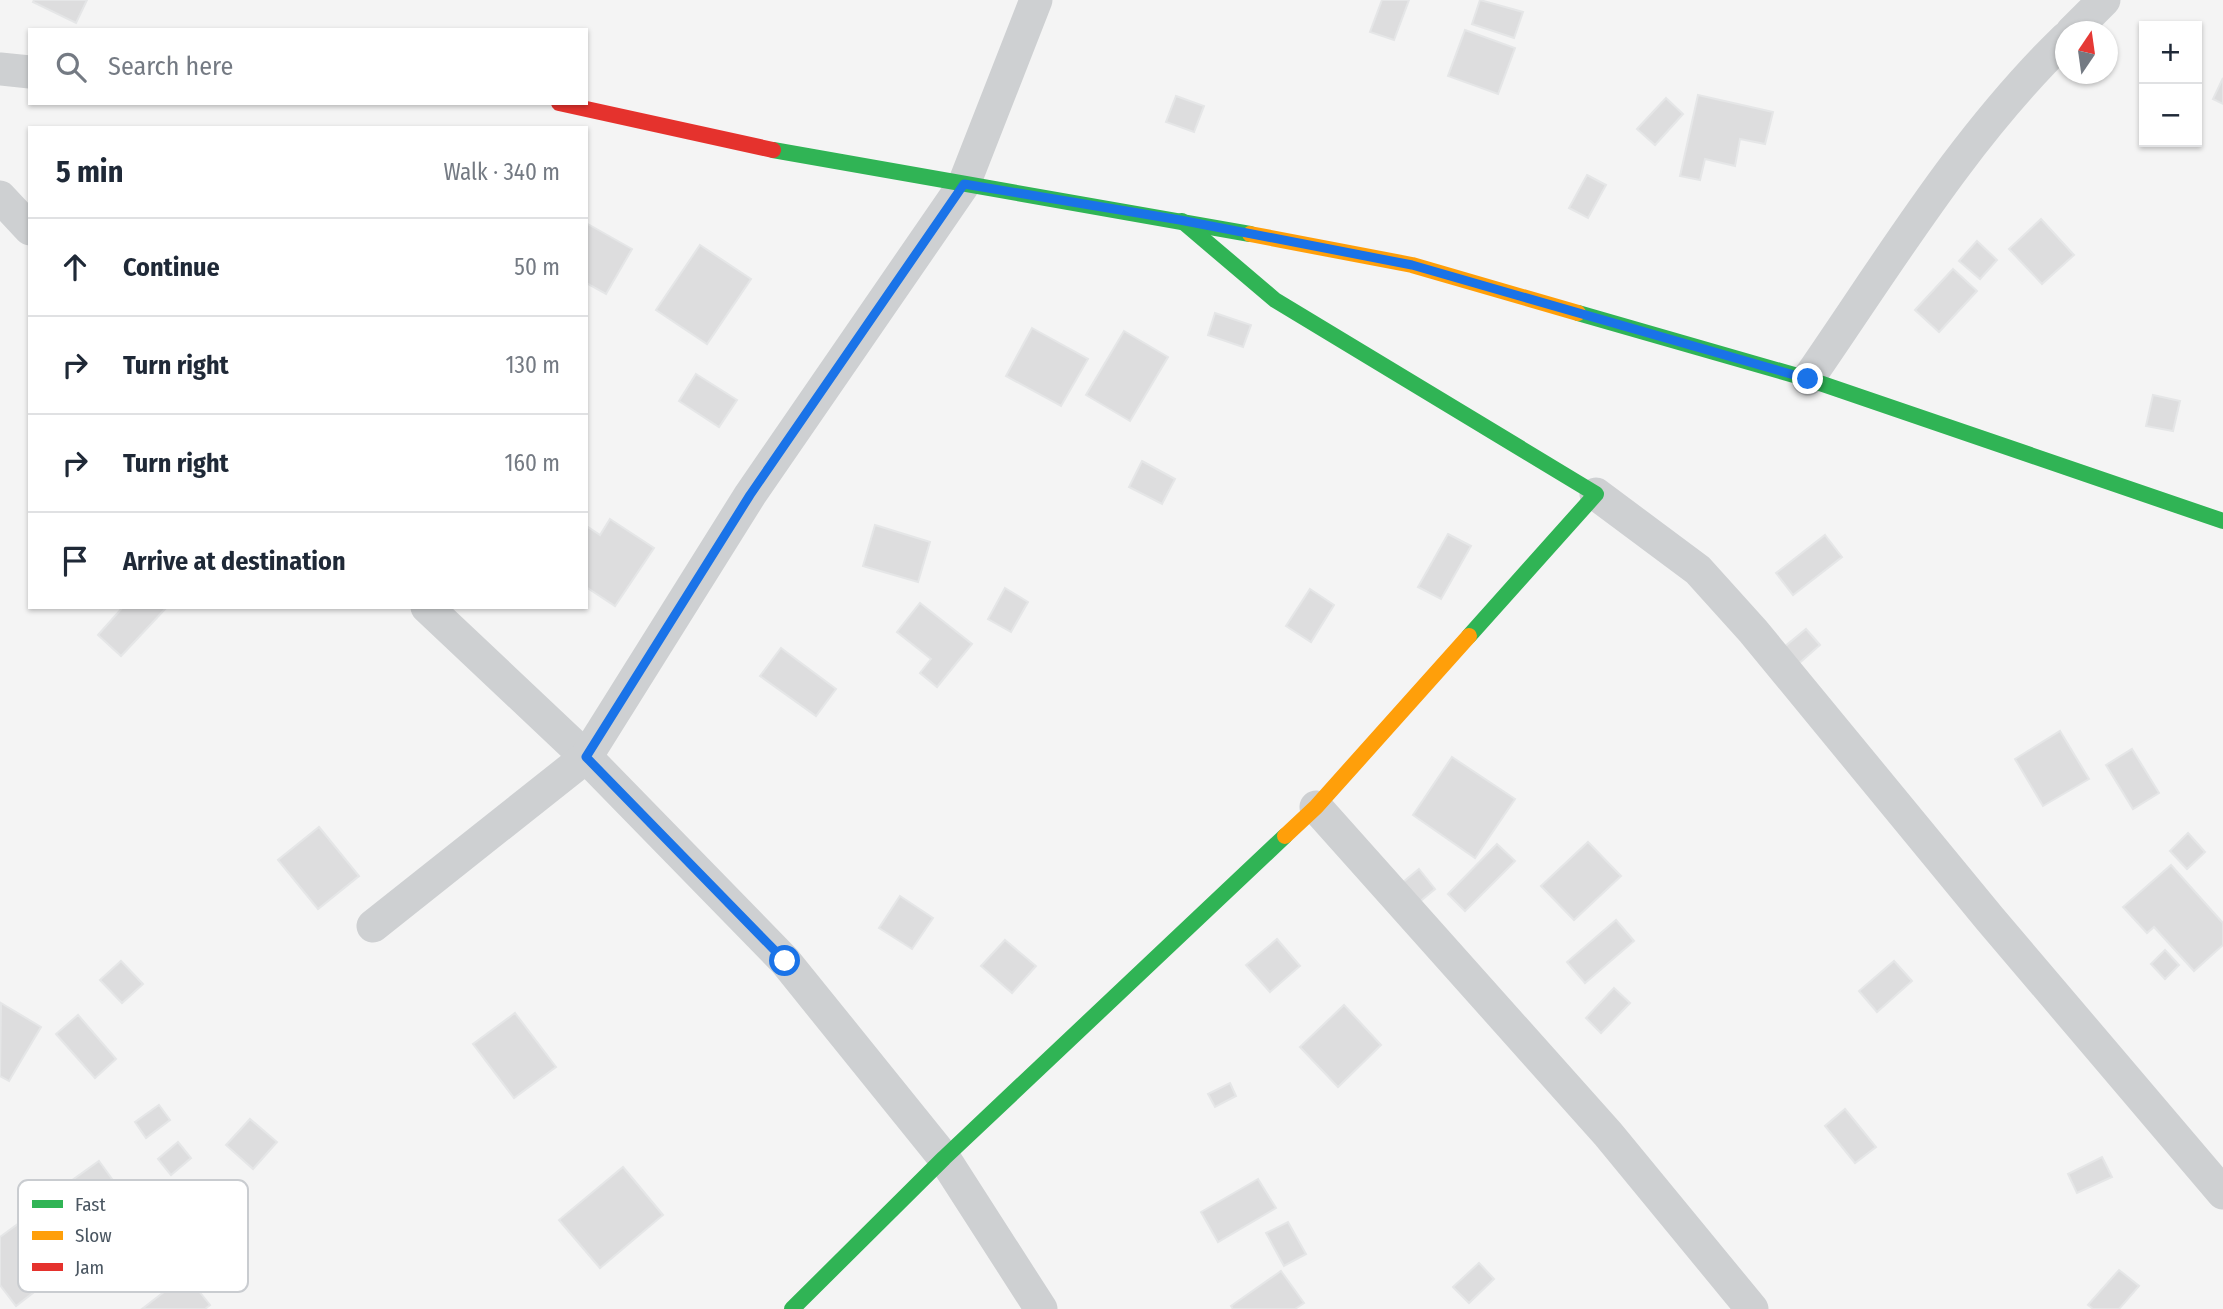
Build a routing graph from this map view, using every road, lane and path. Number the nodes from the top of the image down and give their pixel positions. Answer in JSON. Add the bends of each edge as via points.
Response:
{"nodes":[{"id":1,"x":1036,"y":0,"type":"edge"},
{"id":2,"x":2104,"y":0,"type":"edge"},
{"id":3,"x":2083,"y":21,"type":"edge"},
{"id":4,"x":2055,"y":49,"type":"edge"},
{"id":5,"x":0,"y":69,"type":"edge"},
{"id":6,"x":28,"y":72,"type":"edge"},
{"id":7,"x":568,"y":105,"type":"edge"},
{"id":8,"x":964,"y":184,"type":"junction"},
{"id":9,"x":0,"y":197,"type":"edge"},
{"id":10,"x":1180,"y":220,"type":"junction"},
{"id":11,"x":28,"y":227,"type":"edge"},
{"id":12,"x":1808,"y":379,"type":"junction"},
{"id":13,"x":1596,"y":494,"type":"junction"},
{"id":14,"x":2223,"y":521,"type":"edge"},
{"id":15,"x":429,"y":609,"type":"edge"},
{"id":16,"x":586,"y":757,"type":"junction"},
{"id":17,"x":1316,"y":807,"type":"junction"},
{"id":18,"x":373,"y":926,"type":"dead end"},
{"id":19,"x":944,"y":1158,"type":"junction"},
{"id":20,"x":2223,"y":1193,"type":"edge"},
{"id":21,"x":792,"y":1309,"type":"edge"},
{"id":22,"x":1041,"y":1309,"type":"edge"},
{"id":23,"x":1752,"y":1309,"type":"edge"}],
"edges":[{"from":1,"to":8,"type":"street"},
{"from":2,"to":3,"type":"street"},
{"from":4,"to":12,"type":"street","via":[[2019,83],[1979,133]]},
{"from":5,"to":6,"type":"street"},
{"from":7,"to":8,"type":"street","via":[[791,154]]},
{"from":8,"to":10,"type":"street"},
{"from":8,"to":16,"type":"street","via":[[750,495]]},
{"from":9,"to":11,"type":"street"},
{"from":10,"to":12,"type":"street","via":[[1412,265]]},
{"from":10,"to":13,"type":"street","via":[[1275,300]]},
{"from":12,"to":14,"type":"street"},
{"from":13,"to":17,"type":"street"},
{"from":13,"to":20,"type":"street","via":[[1698,570],[1753,631]]},
{"from":15,"to":16,"type":"street"},
{"from":16,"to":18,"type":"street"},
{"from":16,"to":19,"type":"street","via":[[785,961]]},
{"from":17,"to":19,"type":"street"},
{"from":17,"to":23,"type":"street","via":[[1608,1134]]},
{"from":19,"to":21,"type":"street"},
{"from":19,"to":22,"type":"street"}]}
